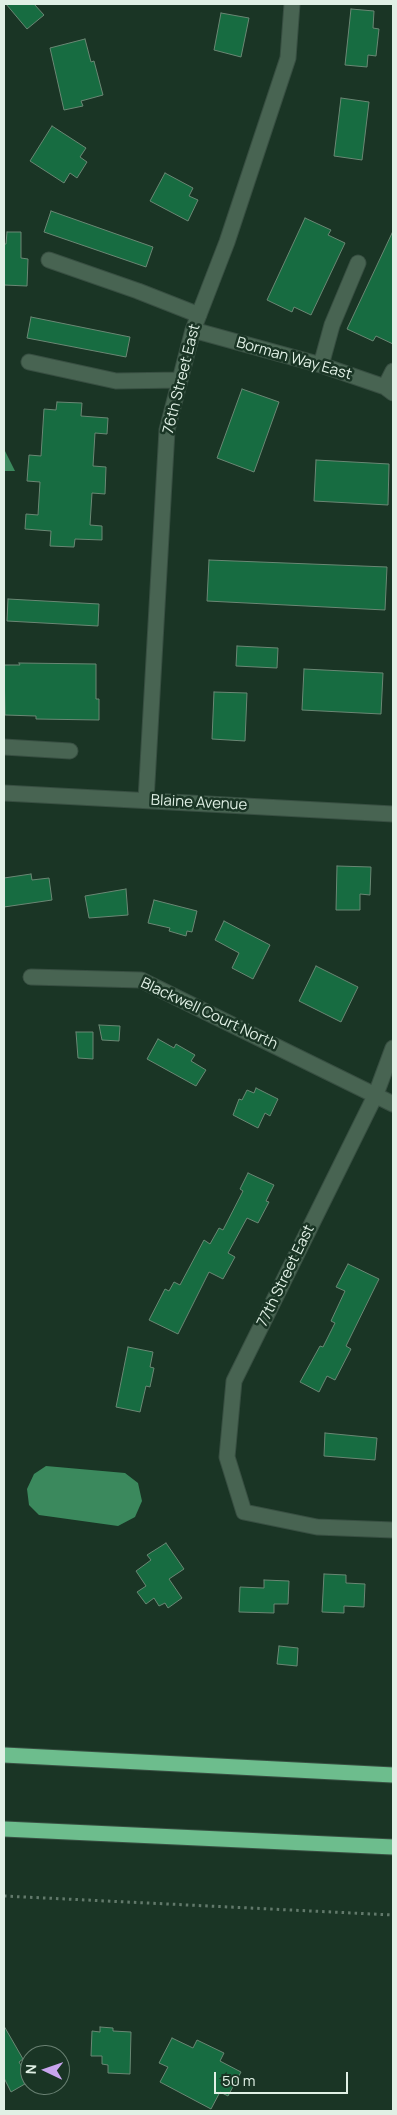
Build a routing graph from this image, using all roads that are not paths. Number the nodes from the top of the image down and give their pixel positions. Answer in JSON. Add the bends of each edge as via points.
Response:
{"nodes":[{"id":1,"x":292,"y":4,"type":"edge"},
{"id":2,"x":49,"y":260,"type":"dead end"},
{"id":3,"x":358,"y":263,"type":"dead end"},
{"id":4,"x":199,"y":315,"type":"junction"},
{"id":5,"x":193,"y":330,"type":"junction"},
{"id":6,"x":28,"y":362,"type":"dead end"},
{"id":7,"x":321,"y":365,"type":"junction"},
{"id":8,"x":393,"y":371,"type":"edge"},
{"id":9,"x":180,"y":380,"type":"junction"},
{"id":10,"x":389,"y":390,"type":"edge"},
{"id":11,"x":4,"y":747,"type":"edge"},
{"id":12,"x":70,"y":751,"type":"dead end"},
{"id":13,"x":4,"y":793,"type":"edge"},
{"id":14,"x":146,"y":800,"type":"junction"},
{"id":15,"x":393,"y":814,"type":"edge"},
{"id":16,"x":31,"y":977,"type":"dead end"},
{"id":17,"x":393,"y":1048,"type":"edge"},
{"id":18,"x":376,"y":1094,"type":"junction"},
{"id":19,"x":393,"y":1104,"type":"edge"},
{"id":20,"x":393,"y":1530,"type":"edge"},
{"id":21,"x":4,"y":1756,"type":"edge"},
{"id":22,"x":393,"y":1775,"type":"edge"},
{"id":23,"x":4,"y":1829,"type":"edge"},
{"id":24,"x":393,"y":1847,"type":"edge"}],
"edges":[{"from":1,"to":4,"type":"street","name":"76th Street East","via":[[288,58],[227,242]]},
{"from":2,"to":4,"type":"street"},
{"from":3,"to":7,"type":"street","via":[[332,325]]},
{"from":4,"to":5,"type":"street","name":"76th Street East"},
{"from":5,"to":7,"type":"street","name":"Borman Way East"},
{"from":5,"to":9,"type":"street","name":"76th Street East"},
{"from":6,"to":9,"type":"street","via":[[116,381]]},
{"from":7,"to":10,"type":"street","name":"Borman Way East"},
{"from":8,"to":10,"type":"street"},
{"from":9,"to":14,"type":"street","name":"76th Street East","via":[[167,430]]},
{"from":11,"to":12,"type":"street"},
{"from":13,"to":14,"type":"street","name":"Blaine Avenue"},
{"from":14,"to":15,"type":"street","name":"Blaine Avenue"},
{"from":16,"to":18,"type":"street","name":"Blackwell Court North","via":[[141,980]]},
{"from":17,"to":18,"type":"street","name":"77th Street East"},
{"from":18,"to":19,"type":"street","name":"Blackwell Court North"},
{"from":18,"to":20,"type":"street","name":"77th Street East","via":[[234,1381],[227,1457],[244,1512],[317,1527]]},
{"from":21,"to":22,"type":"highway"},
{"from":23,"to":24,"type":"highway"}]}
